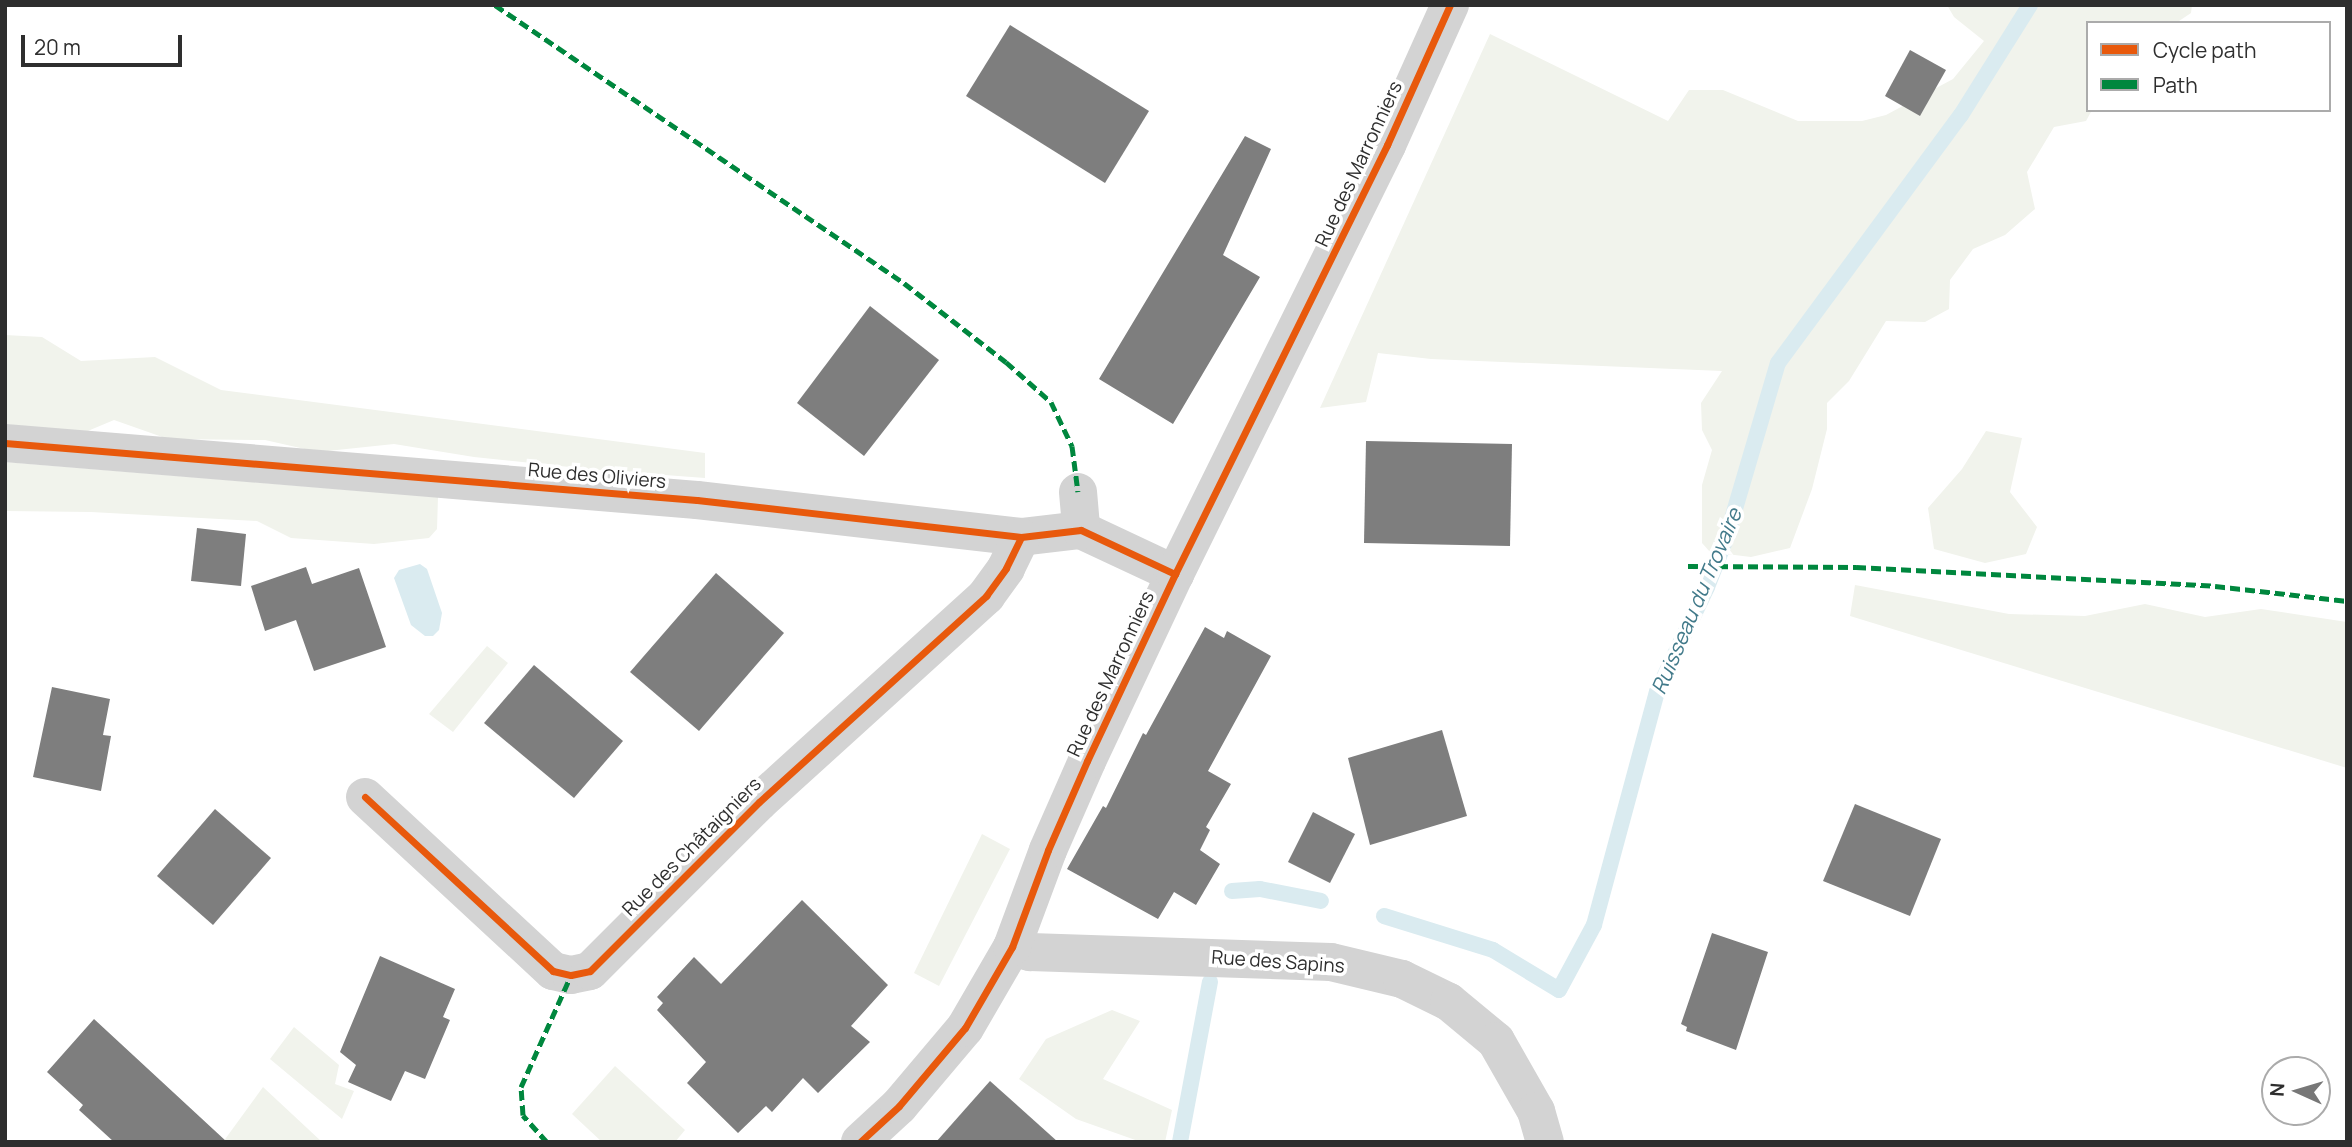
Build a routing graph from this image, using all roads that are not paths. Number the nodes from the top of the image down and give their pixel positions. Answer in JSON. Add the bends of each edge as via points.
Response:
{"nodes":[{"id":1,"x":1450,"y":5,"type":"edge"},
{"id":2,"x":5,"y":443,"type":"edge"},
{"id":3,"x":1078,"y":492,"type":"dead end"},
{"id":4,"x":1081,"y":530,"type":"junction"},
{"id":5,"x":1021,"y":537,"type":"junction"},
{"id":6,"x":1175,"y":574,"type":"junction"},
{"id":7,"x":365,"y":797,"type":"dead end"},
{"id":8,"x":1012,"y":947,"type":"junction"},
{"id":9,"x":860,"y":1142,"type":"edge"},
{"id":10,"x":1545,"y":1142,"type":"edge"}],
"edges":[{"from":1,"to":6,"type":"street","name":"Rue des Marronniers","via":[[1387,145]]},
{"from":2,"to":5,"type":"street","name":"Rue des Oliviers","via":[[697,500]]},
{"from":3,"to":4,"type":"street"},
{"from":4,"to":5,"type":"street","name":"Rue des Oliviers"},
{"from":4,"to":6,"type":"street"},
{"from":5,"to":7,"type":"street","name":"Rue des Châtaigniers","via":[[986,596],[759,802],[590,971],[572,975],[553,971]]},
{"from":6,"to":8,"type":"street","name":"Rue des Marronniers","via":[[1048,850]]},
{"from":8,"to":9,"type":"street","name":"Rue des Marronniers","via":[[965,1028],[899,1106]]},
{"from":8,"to":10,"type":"street","name":"Rue des Sapins","via":[[1030,952],[1331,962],[1402,979],[1449,1002],[1496,1041],[1536,1111]]}]}
